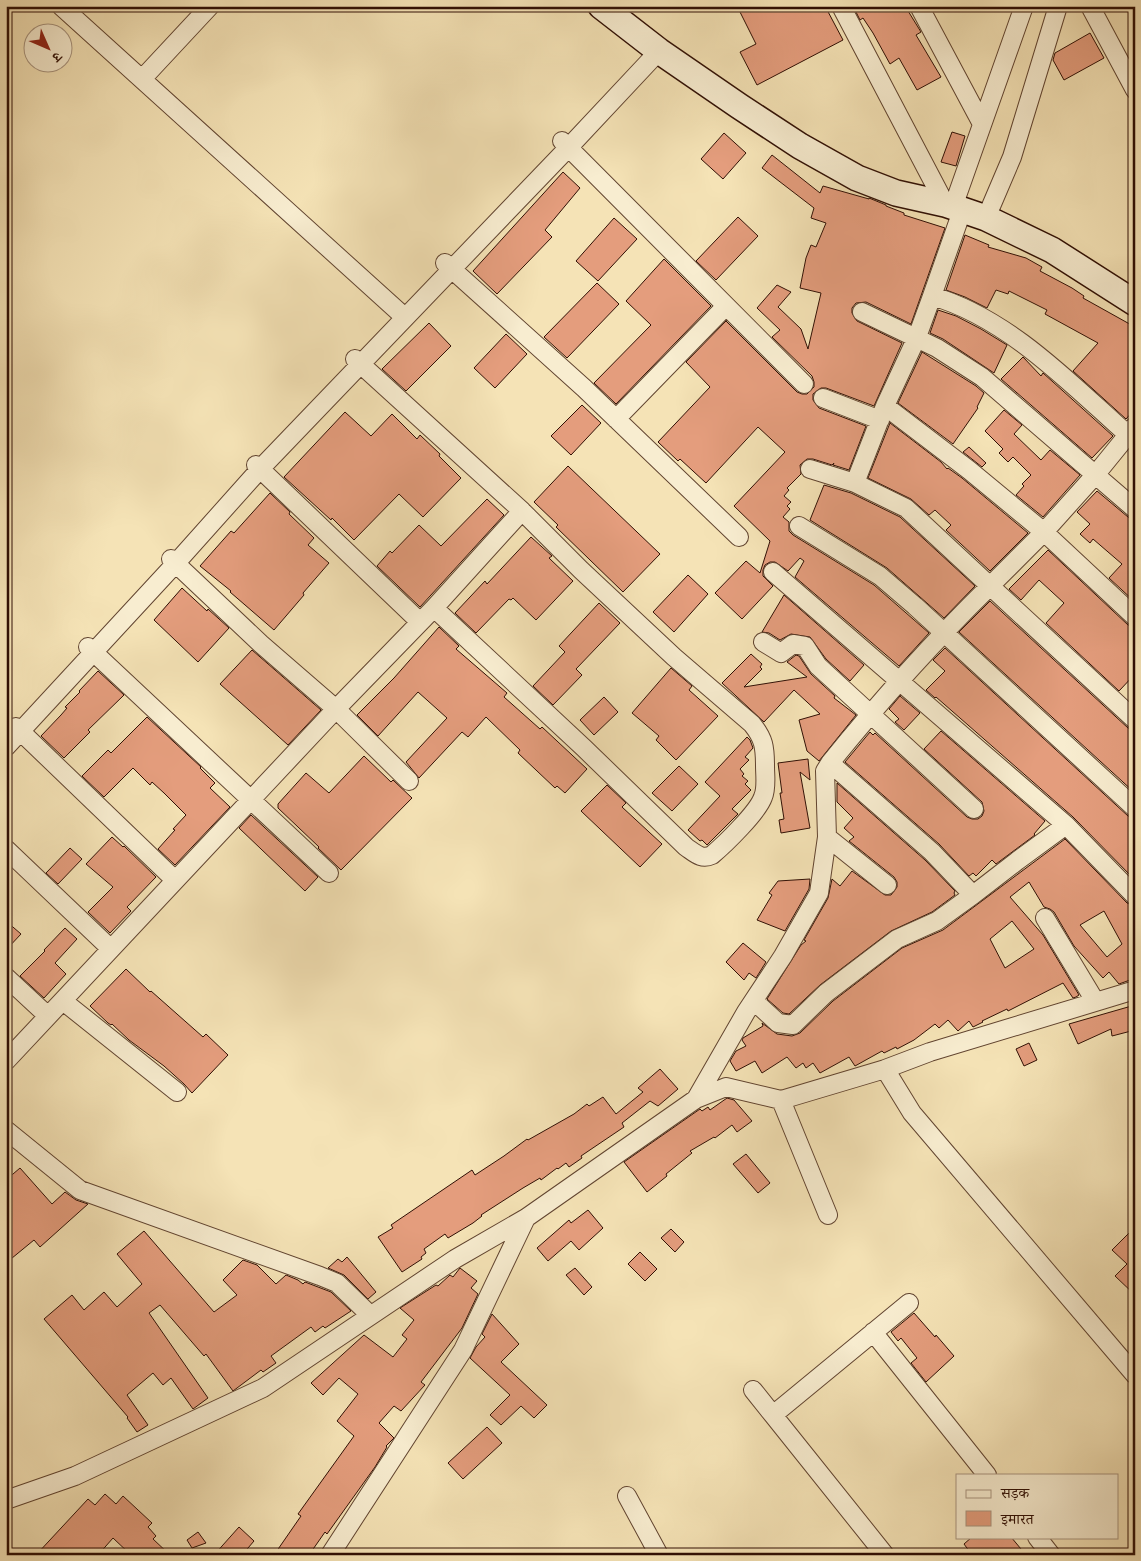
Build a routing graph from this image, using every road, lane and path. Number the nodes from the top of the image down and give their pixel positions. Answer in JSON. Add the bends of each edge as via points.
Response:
{"nodes":[{"id":1,"x":61,"y":6,"type":"edge"},
{"id":2,"x":210,"y":6,"type":"edge"},
{"id":3,"x":601,"y":6,"type":"edge"},
{"id":4,"x":841,"y":6,"type":"edge"},
{"id":5,"x":919,"y":6,"type":"edge"},
{"id":6,"x":1024,"y":6,"type":"edge"},
{"id":7,"x":1058,"y":6,"type":"edge"},
{"id":8,"x":1090,"y":6,"type":"edge"},
{"id":9,"x":659,"y":51,"type":"junction"},
{"id":10,"x":142,"y":79,"type":"junction"},
{"id":11,"x":1135,"y":90,"type":"edge"},
{"id":12,"x":982,"y":124,"type":"junction"},
{"id":13,"x":565,"y":144,"type":"junction"},
{"id":14,"x":962,"y":210,"type":"junction"},
{"id":15,"x":449,"y":266,"type":"junction"},
{"id":16,"x":932,"y":296,"type":"junction"},
{"id":17,"x":1135,"y":303,"type":"edge"},
{"id":18,"x":726,"y":306,"type":"junction"},
{"id":19,"x":399,"y":312,"type":"junction"},
{"id":20,"x":862,"y":312,"type":"dead end"},
{"id":21,"x":917,"y":338,"type":"junction"},
{"id":22,"x":358,"y":362,"type":"junction"},
{"id":23,"x":804,"y":384,"type":"dead end"},
{"id":24,"x":823,"y":398,"type":"dead end"},
{"id":25,"x":882,"y":413,"type":"junction"},
{"id":26,"x":616,"y":419,"type":"junction"},
{"id":27,"x":1131,"y":430,"type":"edge"},
{"id":28,"x":258,"y":467,"type":"junction"},
{"id":29,"x":810,"y":469,"type":"dead end"},
{"id":30,"x":1096,"y":474,"type":"junction"},
{"id":31,"x":855,"y":483,"type":"junction"},
{"id":32,"x":1135,"y":509,"type":"edge"},
{"id":33,"x":522,"y":511,"type":"junction"},
{"id":34,"x":799,"y":526,"type":"dead end"},
{"id":35,"x":1044,"y":532,"type":"junction"},
{"id":36,"x":738,"y":537,"type":"dead end"},
{"id":37,"x":174,"y":561,"type":"junction"},
{"id":38,"x":773,"y":572,"type":"dead end"},
{"id":39,"x":990,"y":586,"type":"junction"},
{"id":40,"x":434,"y":608,"type":"junction"},
{"id":41,"x":1135,"y":617,"type":"edge"},
{"id":42,"x":420,"y":622,"type":"junction"},
{"id":43,"x":943,"y":632,"type":"junction"},
{"id":44,"x":763,"y":642,"type":"dead end"},
{"id":45,"x":91,"y":649,"type":"junction"},
{"id":46,"x":900,"y":680,"type":"junction"},
{"id":47,"x":336,"y":709,"type":"junction"},
{"id":48,"x":871,"y":712,"type":"junction"},
{"id":49,"x":1135,"y":720,"type":"edge"},
{"id":50,"x":14,"y":732,"type":"edge"},
{"id":51,"x":6,"y":747,"type":"edge"},
{"id":52,"x":830,"y":763,"type":"junction"},
{"id":53,"x":409,"y":781,"type":"dead end"},
{"id":54,"x":251,"y":800,"type":"junction"},
{"id":55,"x":1135,"y":808,"type":"edge"},
{"id":56,"x":974,"y":809,"type":"dead end"},
{"id":57,"x":1066,"y":826,"type":"junction"},
{"id":58,"x":826,"y":837,"type":"junction"},
{"id":59,"x":6,"y":849,"type":"edge"},
{"id":60,"x":329,"y":873,"type":"dead end"},
{"id":61,"x":175,"y":880,"type":"junction"},
{"id":62,"x":887,"y":885,"type":"dead end"},
{"id":63,"x":973,"y":896,"type":"junction"},
{"id":64,"x":1135,"y":896,"type":"edge"},
{"id":65,"x":1045,"y":918,"type":"dead end"},
{"id":66,"x":111,"y":949,"type":"junction"},
{"id":67,"x":6,"y":977,"type":"edge"},
{"id":68,"x":1135,"y":990,"type":"edge"},
{"id":69,"x":63,"y":1001,"type":"junction"},
{"id":70,"x":754,"y":1001,"type":"junction"},
{"id":71,"x":1095,"y":1001,"type":"junction"},
{"id":72,"x":48,"y":1016,"type":"junction"},
{"id":73,"x":6,"y":1062,"type":"edge"},
{"id":74,"x":885,"y":1070,"type":"junction"},
{"id":75,"x":177,"y":1092,"type":"dead end"},
{"id":76,"x":696,"y":1099,"type":"junction"},
{"id":77,"x":781,"y":1100,"type":"junction"},
{"id":78,"x":6,"y":1130,"type":"edge"},
{"id":79,"x":828,"y":1215,"type":"dead end"},
{"id":80,"x":526,"y":1218,"type":"junction"},
{"id":81,"x":909,"y":1303,"type":"dead end"},
{"id":82,"x":370,"y":1315,"type":"junction"},
{"id":83,"x":873,"y":1332,"type":"junction"},
{"id":84,"x":1135,"y":1375,"type":"edge"},
{"id":85,"x":753,"y":1390,"type":"dead end"},
{"id":86,"x":773,"y":1415,"type":"junction"},
{"id":87,"x":986,"y":1474,"type":"edge"},
{"id":88,"x":627,"y":1496,"type":"dead end"},
{"id":89,"x":6,"y":1500,"type":"edge"},
{"id":90,"x":1038,"y":1538,"type":"edge"},
{"id":91,"x":330,"y":1555,"type":"edge"},
{"id":92,"x":659,"y":1555,"type":"edge"},
{"id":93,"x":885,"y":1555,"type":"edge"},
{"id":94,"x":1051,"y":1555,"type":"edge"}],
"edges":[{"from":1,"to":10,"type":"street"},
{"from":2,"to":10,"type":"street"},
{"from":3,"to":9,"type":"street"},
{"from":4,"to":14,"type":"street"},
{"from":5,"to":12,"type":"street"},
{"from":6,"to":12,"type":"street"},
{"from":7,"to":14,"type":"street","via":[[1012,157]]},
{"from":8,"to":11,"type":"street"},
{"from":9,"to":13,"type":"street"},
{"from":9,"to":14,"type":"street","via":[[800,146],[857,178],[896,193]]},
{"from":10,"to":19,"type":"street"},
{"from":12,"to":14,"type":"street"},
{"from":13,"to":15,"type":"street"},
{"from":13,"to":18,"type":"street"},
{"from":14,"to":16,"type":"street"},
{"from":14,"to":17,"type":"street","via":[[1052,250]]},
{"from":15,"to":19,"type":"street"},
{"from":15,"to":22,"type":"street"},
{"from":15,"to":26,"type":"street"},
{"from":16,"to":21,"type":"street"},
{"from":16,"to":27,"type":"street","via":[[950,301],[1010,334]]},
{"from":18,"to":23,"type":"street"},
{"from":18,"to":26,"type":"street"},
{"from":19,"to":22,"type":"street"},
{"from":20,"to":21,"type":"street"},
{"from":21,"to":25,"type":"street"},
{"from":21,"to":30,"type":"street","via":[[982,377]]},
{"from":22,"to":28,"type":"street"},
{"from":22,"to":33,"type":"street"},
{"from":24,"to":25,"type":"street"},
{"from":25,"to":31,"type":"street"},
{"from":25,"to":35,"type":"street","via":[[969,470]]},
{"from":26,"to":36,"type":"street"},
{"from":27,"to":30,"type":"street"},
{"from":28,"to":37,"type":"street"},
{"from":28,"to":42,"type":"street"},
{"from":29,"to":31,"type":"street"},
{"from":30,"to":32,"type":"street"},
{"from":30,"to":35,"type":"street"},
{"from":31,"to":39,"type":"street","via":[[906,508]]},
{"from":33,"to":40,"type":"street"},
{"from":33,"to":40,"type":"street","via":[[674,657],[752,724],[764,747],[765,789],[756,810],[712,855],[699,856]]},
{"from":34,"to":43,"type":"street","via":[[880,576]]},
{"from":35,"to":39,"type":"street"},
{"from":35,"to":41,"type":"street"},
{"from":37,"to":45,"type":"street"},
{"from":37,"to":47,"type":"street","via":[[261,644]]},
{"from":38,"to":46,"type":"street"},
{"from":39,"to":43,"type":"street"},
{"from":39,"to":49,"type":"street"},
{"from":40,"to":42,"type":"street"},
{"from":42,"to":47,"type":"street"},
{"from":43,"to":46,"type":"street"},
{"from":43,"to":55,"type":"street"},
{"from":44,"to":48,"type":"street","via":[[781,653],[793,644],[805,646],[818,666]]},
{"from":45,"to":50,"type":"street"},
{"from":45,"to":54,"type":"street"},
{"from":46,"to":48,"type":"street"},
{"from":46,"to":57,"type":"street"},
{"from":47,"to":53,"type":"street"},
{"from":47,"to":54,"type":"street"},
{"from":48,"to":52,"type":"street"},
{"from":48,"to":56,"type":"street"},
{"from":50,"to":51,"type":"street"},
{"from":50,"to":61,"type":"street"},
{"from":52,"to":58,"type":"street","via":[[825,771]]},
{"from":52,"to":63,"type":"street","via":[[932,852]]},
{"from":54,"to":60,"type":"street"},
{"from":54,"to":61,"type":"street"},
{"from":57,"to":63,"type":"street"},
{"from":57,"to":64,"type":"street"},
{"from":58,"to":62,"type":"street"},
{"from":58,"to":70,"type":"street","via":[[820,893]]},
{"from":59,"to":66,"type":"street"},
{"from":61,"to":66,"type":"street"},
{"from":63,"to":70,"type":"street","via":[[937,921],[897,939],[826,993],[793,1025],[778,1023]]},
{"from":65,"to":71,"type":"street"},
{"from":66,"to":69,"type":"street"},
{"from":67,"to":72,"type":"street"},
{"from":68,"to":71,"type":"street"},
{"from":69,"to":72,"type":"street"},
{"from":69,"to":75,"type":"street"},
{"from":70,"to":76,"type":"street"},
{"from":71,"to":74,"type":"street","via":[[930,1052]]},
{"from":72,"to":73,"type":"street"},
{"from":74,"to":77,"type":"street"},
{"from":74,"to":84,"type":"street","via":[[912,1113]]},
{"from":76,"to":77,"type":"street","via":[[726,1087]]},
{"from":76,"to":80,"type":"street"},
{"from":77,"to":79,"type":"street"},
{"from":78,"to":82,"type":"street","via":[[80,1190],[320,1276],[337,1284]]},
{"from":80,"to":82,"type":"street","via":[[455,1259]]},
{"from":80,"to":91,"type":"street","via":[[463,1350]]},
{"from":81,"to":83,"type":"street"},
{"from":82,"to":89,"type":"street","via":[[263,1388],[75,1476]]},
{"from":83,"to":86,"type":"street"},
{"from":83,"to":87,"type":"street"},
{"from":85,"to":86,"type":"street"},
{"from":86,"to":93,"type":"street"},
{"from":88,"to":92,"type":"street"},
{"from":90,"to":94,"type":"street"}]}
